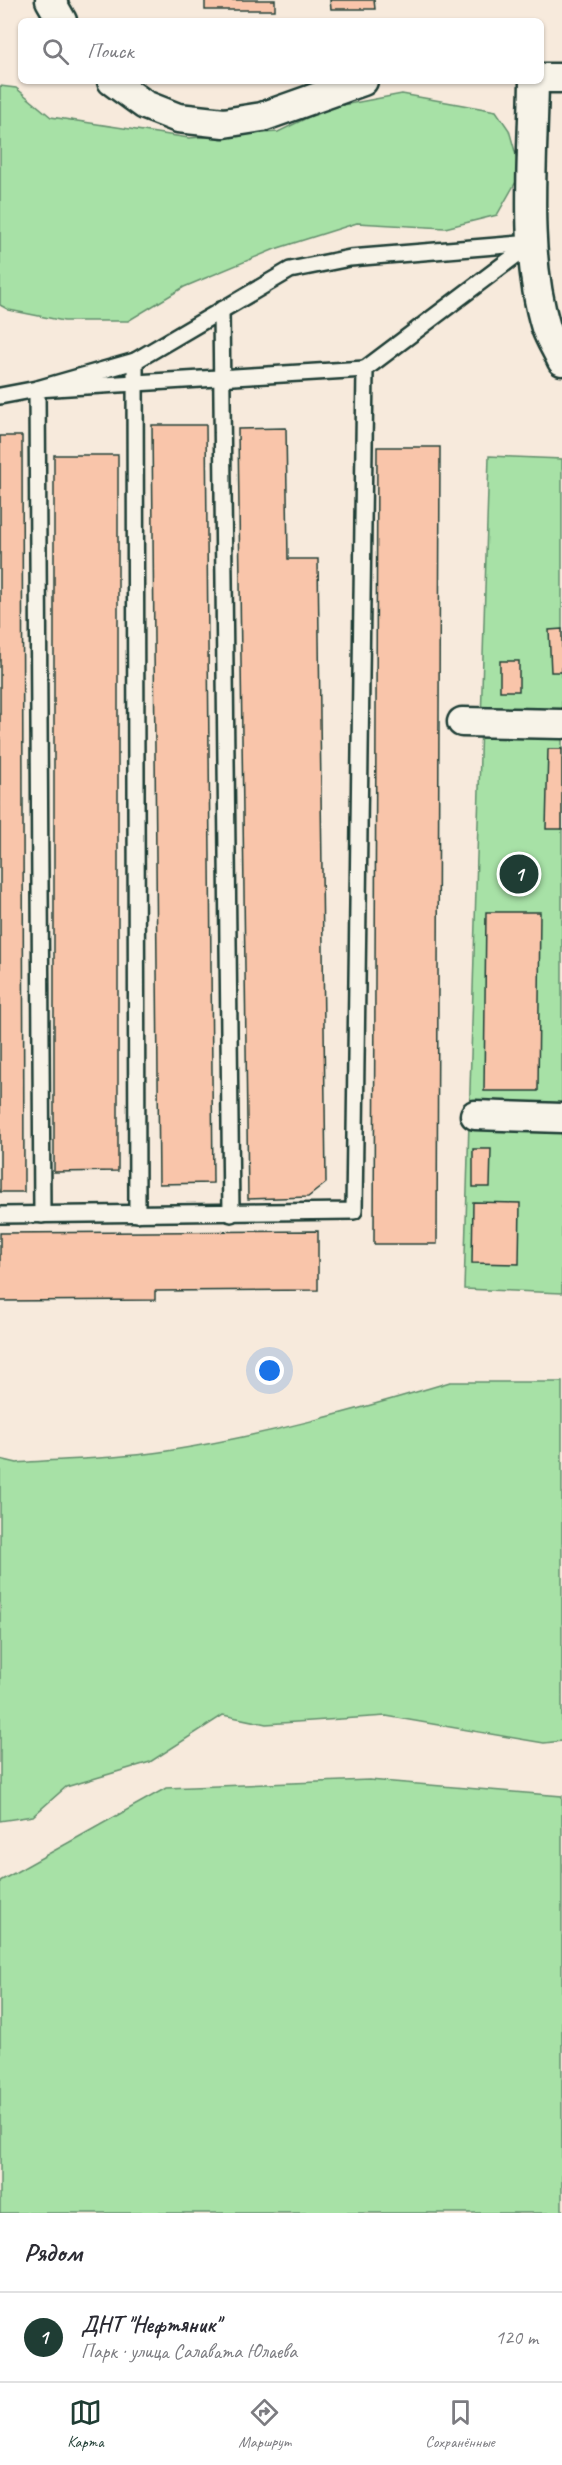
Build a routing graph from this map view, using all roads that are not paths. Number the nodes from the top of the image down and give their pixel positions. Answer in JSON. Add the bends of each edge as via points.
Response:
{"nodes":[{"id":1,"x":50,"y":0,"type":"edge"},
{"id":2,"x":60,"y":18,"type":"edge"},
{"id":3,"x":544,"y":78,"type":"edge"},
{"id":4,"x":562,"y":78,"type":"edge"},
{"id":5,"x":116,"y":84,"type":"edge"},
{"id":6,"x":353,"y":84,"type":"edge"},
{"id":7,"x":534,"y":84,"type":"edge"},
{"id":8,"x":532,"y":243,"type":"junction"},
{"id":9,"x":221,"y":310,"type":"junction"},
{"id":10,"x":135,"y":361,"type":"junction"},
{"id":11,"x":562,"y":361,"type":"edge"},
{"id":12,"x":365,"y":369,"type":"junction"},
{"id":13,"x":222,"y":377,"type":"junction"},
{"id":14,"x":135,"y":384,"type":"junction"},
{"id":15,"x":37,"y":389,"type":"junction"},
{"id":16,"x":0,"y":396,"type":"edge"},
{"id":17,"x":462,"y":722,"type":"dead end"},
{"id":18,"x":562,"y":724,"type":"edge"},
{"id":19,"x":475,"y":1115,"type":"dead end"},
{"id":20,"x":562,"y":1118,"type":"edge"},
{"id":21,"x":137,"y":1214,"type":"junction"},
{"id":22,"x":231,"y":1214,"type":"junction"},
{"id":23,"x":0,"y":1215,"type":"edge"},
{"id":24,"x":42,"y":1215,"type":"junction"}],
"edges":[{"from":1,"to":2,"type":"street"},
{"from":3,"to":4,"type":"street"},
{"from":5,"to":6,"type":"street","via":[[145,105],[178,118],[224,123],[262,117]]},
{"from":7,"to":8,"type":"street"},
{"from":8,"to":9,"type":"lane","via":[[350,258],[290,270]]},
{"from":8,"to":11,"type":"street","via":[[547,329]]},
{"from":8,"to":12,"type":"lane"},
{"from":9,"to":10,"type":"lane"},
{"from":9,"to":13,"type":"lane"},
{"from":10,"to":14,"type":"lane"},
{"from":10,"to":15,"type":"lane"},
{"from":12,"to":13,"type":"lane"},
{"from":12,"to":22,"type":"lane","via":[[354,1211]]},
{"from":13,"to":14,"type":"lane"},
{"from":13,"to":22,"type":"lane"},
{"from":14,"to":15,"type":"lane"},
{"from":14,"to":21,"type":"lane"},
{"from":15,"to":16,"type":"lane"},
{"from":15,"to":24,"type":"lane"},
{"from":17,"to":18,"type":"street"},
{"from":19,"to":20,"type":"street"},
{"from":21,"to":22,"type":"lane"},
{"from":21,"to":24,"type":"lane"},
{"from":23,"to":24,"type":"lane"}]}
